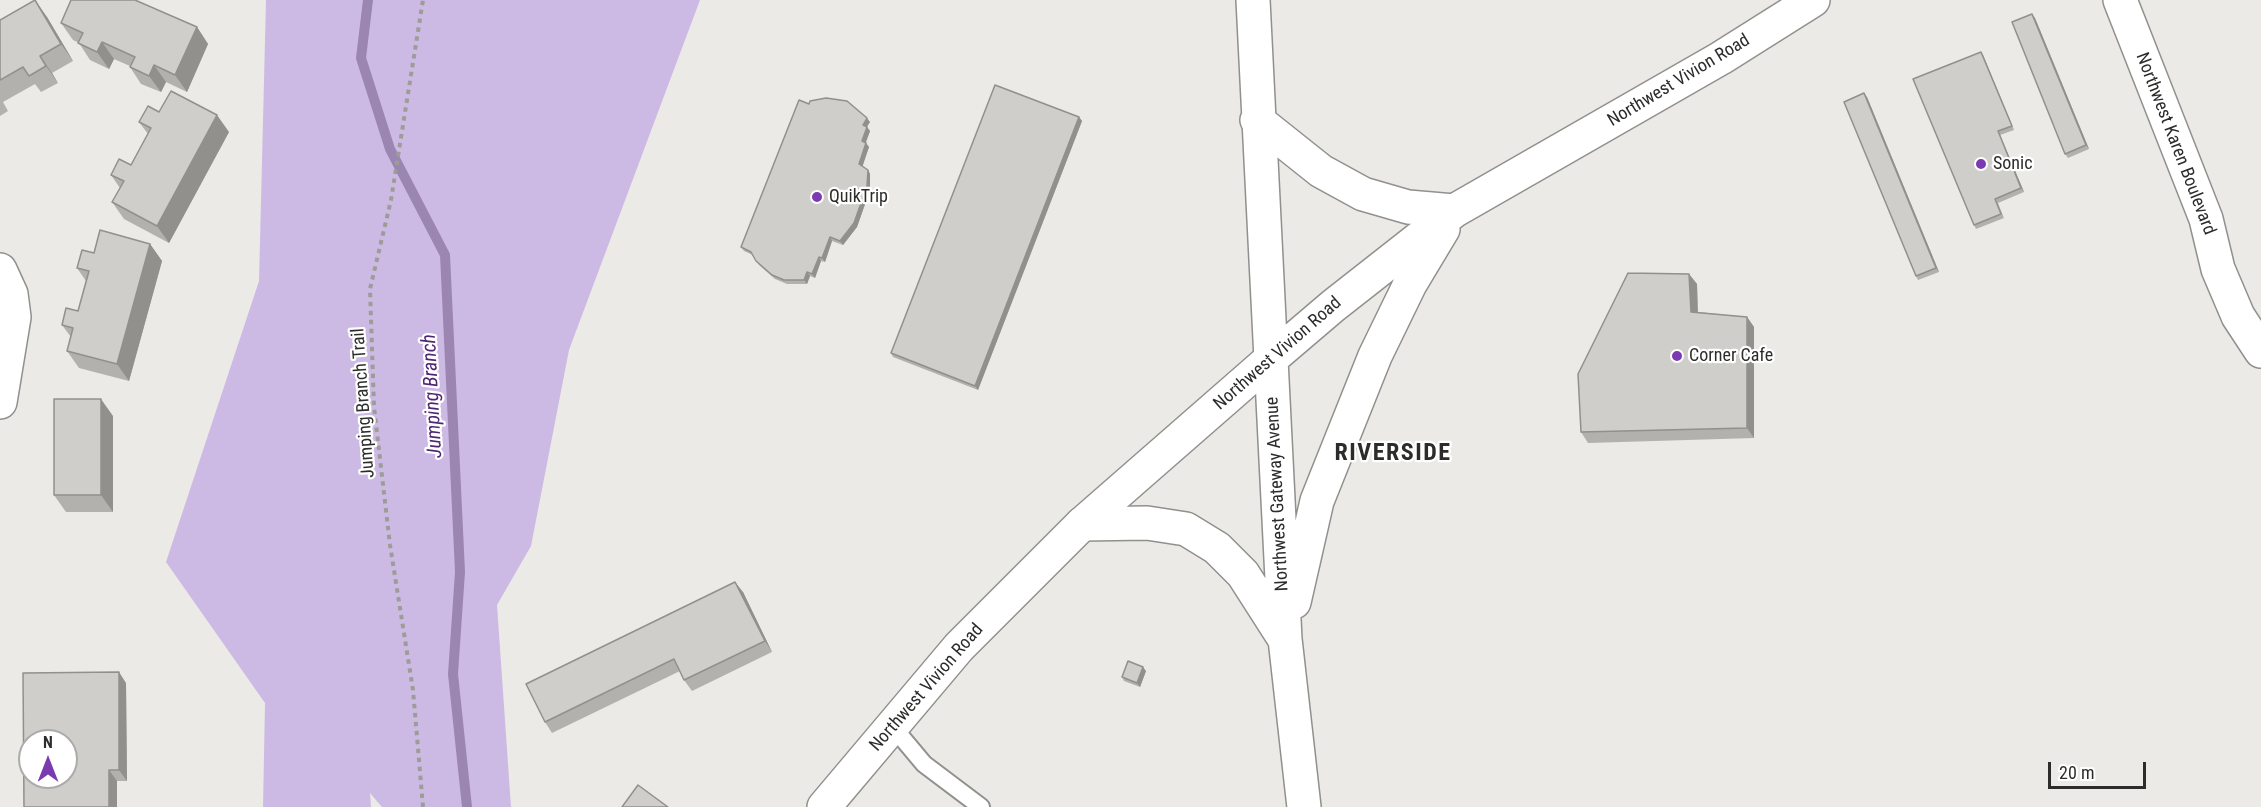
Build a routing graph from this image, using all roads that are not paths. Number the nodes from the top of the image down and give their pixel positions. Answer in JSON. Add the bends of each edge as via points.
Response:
{"nodes":[{"id":1,"x":1252,"y":0,"type":"edge"},
{"id":2,"x":1813,"y":0,"type":"edge"},
{"id":3,"x":2120,"y":0,"type":"edge"},
{"id":4,"x":1257,"y":120,"type":"junction"},
{"id":5,"x":1454,"y":211,"type":"junction"},
{"id":6,"x":2,"y":273,"type":"edge"},
{"id":7,"x":2261,"y":351,"type":"edge"},
{"id":8,"x":1272,"y":358,"type":"junction"},
{"id":9,"x":0,"y":402,"type":"edge"},
{"id":10,"x":1082,"y":524,"type":"junction"},
{"id":11,"x":1285,"y":639,"type":"junction"},
{"id":12,"x":893,"y":727,"type":"junction"},
{"id":13,"x":824,"y":807,"type":"edge"},
{"id":14,"x":981,"y":807,"type":"edge"},
{"id":15,"x":1304,"y":807,"type":"edge"}],
"edges":[{"from":1,"to":4,"type":"main road","name":"Northwest Gateway Avenue"},
{"from":2,"to":5,"type":"main road","name":"Northwest Vivion Road","via":[[1674,86]]},
{"from":3,"to":7,"type":"main road","name":"Northwest Karen Boulevard","via":[[2206,219],[2218,269],[2238,316]]},
{"from":4,"to":5,"type":"main road","via":[[1321,171],[1363,194],[1408,207]]},
{"from":4,"to":8,"type":"main road","name":"Northwest Gateway Avenue"},
{"from":5,"to":8,"type":"main road","name":"Northwest Vivion Road"},
{"from":5,"to":11,"type":"main road","via":[[1410,284],[1375,356],[1321,491]]},
{"from":6,"to":9,"type":"main road","via":[[12,294],[14,317]]},
{"from":8,"to":10,"type":"main road","name":"Northwest Vivion Road"},
{"from":8,"to":11,"type":"main road","name":"Northwest Gateway Avenue"},
{"from":10,"to":11,"type":"main road","via":[[1146,523],[1186,529],[1217,548],[1243,574]]},
{"from":10,"to":12,"type":"main road","name":"Northwest Vivion Road","via":[[959,647]]},
{"from":11,"to":15,"type":"main road","name":"Northwest Gateway Avenue"},
{"from":12,"to":13,"type":"main road","name":"Northwest Vivion Road"},
{"from":12,"to":14,"type":"lane","via":[[924,764]]}]}
